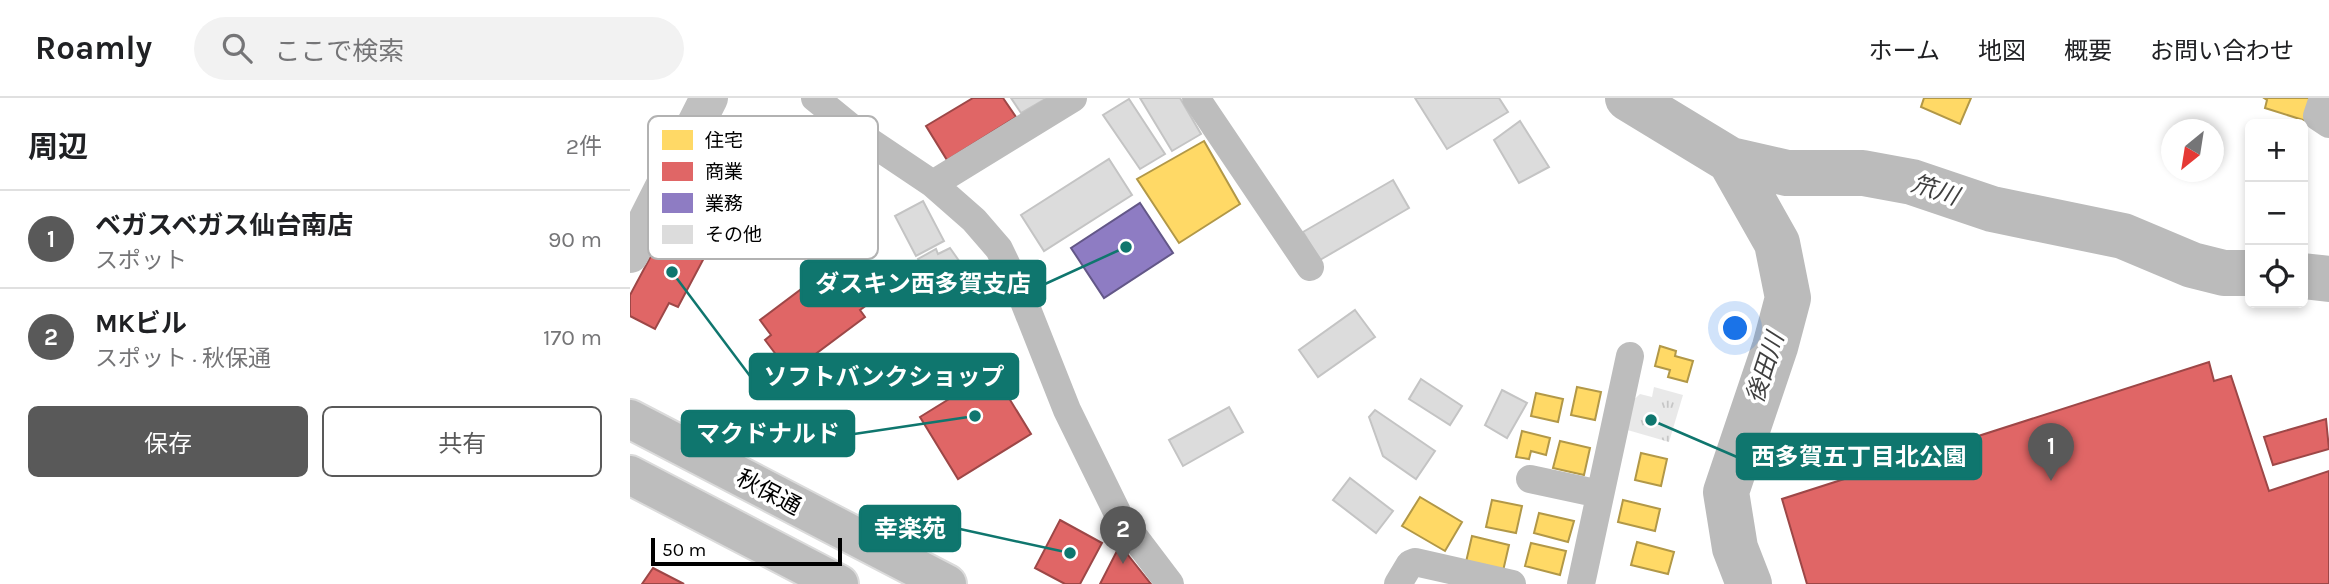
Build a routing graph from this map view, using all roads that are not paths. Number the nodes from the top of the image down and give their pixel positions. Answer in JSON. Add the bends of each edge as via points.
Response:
{"nodes":[{"id":1,"x":709,"y":98,"type":"edge"},
{"id":2,"x":1073,"y":98,"type":"edge"},
{"id":3,"x":1196,"y":98,"type":"edge"},
{"id":4,"x":2323,"y":98,"type":"edge"},
{"id":5,"x":829,"y":102,"type":"edge"},
{"id":6,"x":700,"y":116,"type":"edge"},
{"id":7,"x":843,"y":116,"type":"edge"},
{"id":8,"x":2329,"y":124,"type":"edge"},
{"id":9,"x":878,"y":147,"type":"edge"},
{"id":10,"x":933,"y":184,"type":"junction"},
{"id":11,"x":648,"y":218,"type":"edge"},
{"id":12,"x":630,"y":254,"type":"edge"},
{"id":13,"x":1310,"y":267,"type":"dead end"},
{"id":14,"x":1630,"y":356,"type":"dead end"},
{"id":15,"x":630,"y":418,"type":"edge"},
{"id":16,"x":630,"y":475,"type":"edge"},
{"id":17,"x":1530,"y":479,"type":"dead end"},
{"id":18,"x":1600,"y":494,"type":"junction"},
{"id":19,"x":839,"y":584,"type":"edge"},
{"id":20,"x":947,"y":584,"type":"edge"},
{"id":21,"x":1170,"y":584,"type":"edge"},
{"id":22,"x":1398,"y":584,"type":"edge"},
{"id":23,"x":1512,"y":584,"type":"edge"},
{"id":24,"x":1581,"y":584,"type":"edge"}],
"edges":[{"from":1,"to":6,"type":"street"},
{"from":2,"to":10,"type":"street"},
{"from":3,"to":13,"type":"street"},
{"from":4,"to":8,"type":"street","via":[[2317,116]]},
{"from":5,"to":7,"type":"street"},
{"from":9,"to":10,"type":"street"},
{"from":10,"to":21,"type":"street","via":[[974,219],[999,249],[1067,410],[1120,519]]},
{"from":11,"to":12,"type":"street"},
{"from":14,"to":18,"type":"street"},
{"from":15,"to":20,"type":"highway","name":"秋保通"},
{"from":16,"to":19,"type":"highway"},
{"from":17,"to":18,"type":"street"},
{"from":18,"to":24,"type":"street"},
{"from":22,"to":23,"type":"street","via":[[1415,562]]}]}
